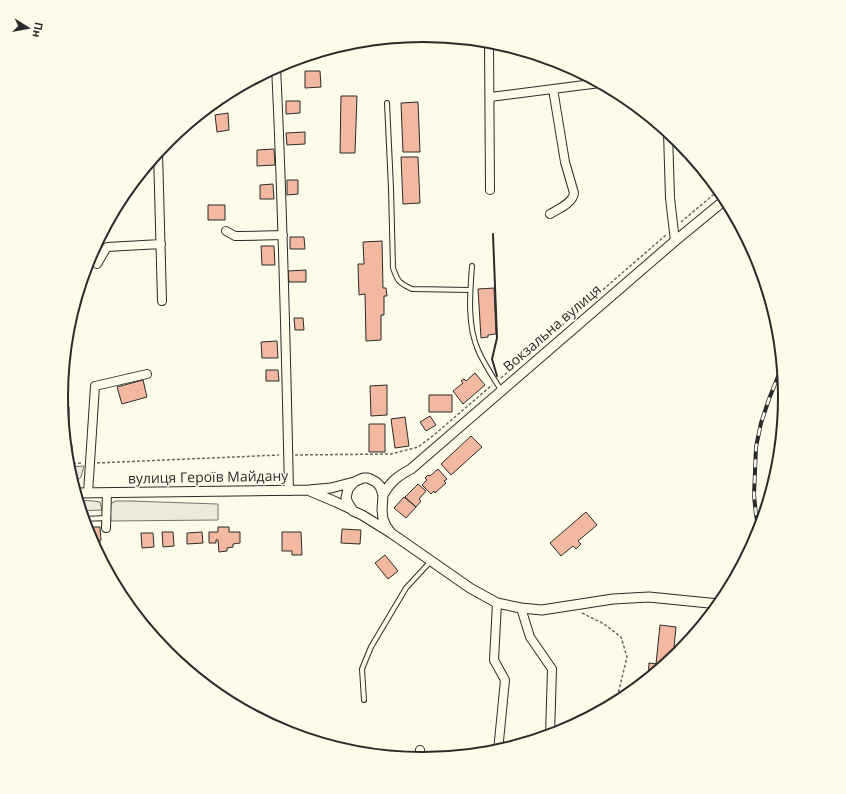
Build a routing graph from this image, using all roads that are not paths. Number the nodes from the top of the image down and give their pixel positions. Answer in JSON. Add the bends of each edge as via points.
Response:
{"nodes":[{"id":1,"x":489,"y":48,"type":"edge"},
{"id":2,"x":276,"y":74,"type":"edge"},
{"id":3,"x":590,"y":84,"type":"edge"},
{"id":4,"x":553,"y":89,"type":"junction"},
{"id":5,"x":490,"y":97,"type":"junction"},
{"id":6,"x":387,"y":103,"type":"dead end"},
{"id":7,"x":668,"y":141,"type":"edge"},
{"id":8,"x":158,"y":161,"type":"edge"},
{"id":9,"x":490,"y":190,"type":"dead end"},
{"id":10,"x":720,"y":204,"type":"edge"},
{"id":11,"x":550,"y":214,"type":"dead end"},
{"id":12,"x":226,"y":231,"type":"dead end"},
{"id":13,"x":283,"y":235,"type":"junction"},
{"id":14,"x":675,"y":241,"type":"junction"},
{"id":15,"x":160,"y":244,"type":"junction"},
{"id":16,"x":97,"y":264,"type":"dead end"},
{"id":17,"x":472,"y":266,"type":"dead end"},
{"id":18,"x":470,"y":290,"type":"junction"},
{"id":19,"x":162,"y":301,"type":"dead end"},
{"id":20,"x":147,"y":374,"type":"dead end"},
{"id":21,"x":502,"y":390,"type":"junction"},
{"id":22,"x":396,"y":478,"type":"junction"},
{"id":23,"x":372,"y":480,"type":"junction"},
{"id":24,"x":354,"y":482,"type":"junction"},
{"id":25,"x":289,"y":490,"type":"junction"},
{"id":26,"x":309,"y":490,"type":"junction"},
{"id":27,"x":81,"y":493,"type":"edge"},
{"id":28,"x":88,"y":493,"type":"junction"},
{"id":29,"x":107,"y":493,"type":"junction"},
{"id":30,"x":383,"y":497,"type":"junction"},
{"id":31,"x":357,"y":513,"type":"junction"},
{"id":32,"x":106,"y":518,"type":"junction"},
{"id":33,"x":90,"y":519,"type":"edge"},
{"id":34,"x":106,"y":528,"type":"dead end"},
{"id":35,"x":391,"y":533,"type":"junction"},
{"id":36,"x":431,"y":560,"type":"junction"},
{"id":37,"x":497,"y":603,"type":"junction"},
{"id":38,"x":712,"y":603,"type":"edge"},
{"id":39,"x":520,"y":608,"type":"junction"},
{"id":40,"x":364,"y":700,"type":"dead end"},
{"id":41,"x":550,"y":728,"type":"edge"},
{"id":42,"x":499,"y":744,"type":"edge"}],
"edges":[{"from":1,"to":5,"type":"street"},
{"from":2,"to":13,"type":"street"},
{"from":3,"to":4,"type":"street"},
{"from":4,"to":5,"type":"street"},
{"from":4,"to":11,"type":"street","via":[[565,162],[574,198]]},
{"from":5,"to":9,"type":"street"},
{"from":6,"to":18,"type":"lane","via":[[392,268],[397,279],[412,289]]},
{"from":7,"to":14,"type":"street","via":[[670,198]]},
{"from":8,"to":15,"type":"street"},
{"from":10,"to":14,"type":"street","name":"Вокзальна вулиця"},
{"from":12,"to":13,"type":"street","via":[[235,236]]},
{"from":13,"to":25,"type":"street"},
{"from":14,"to":21,"type":"street","name":"Вокзальна вулиця"},
{"from":15,"to":16,"type":"street","via":[[107,247]]},
{"from":15,"to":19,"type":"street"},
{"from":17,"to":18,"type":"lane"},
{"from":18,"to":21,"type":"lane","via":[[473,336],[484,362]]},
{"from":20,"to":28,"type":"street","via":[[95,386]]},
{"from":21,"to":22,"type":"street","name":"Вокзальна вулиця","via":[[412,468]]},
{"from":22,"to":23,"type":"street","name":"Вокзальна вулиця"},
{"from":22,"to":30,"type":"street","name":"Вокзальна вулиця","via":[[389,484]]},
{"from":23,"to":24,"type":"street","name":"вулиця Героїв Майдану","via":[[363,478]]},
{"from":23,"to":30,"type":"street","via":[[380,486]]},
{"from":24,"to":26,"type":"street","name":"вулиця Героїв Майдану"},
{"from":24,"to":31,"type":"street","via":[[348,489],[346,498]]},
{"from":25,"to":26,"type":"street","name":"вулиця Героїв Майдану"},
{"from":25,"to":29,"type":"street","name":"вулиця Героїв Майдану"},
{"from":26,"to":31,"type":"street","name":"вулиця Героїв Майдану"},
{"from":27,"to":28,"type":"street","name":"вулиця Героїв Майдану"},
{"from":28,"to":29,"type":"street","name":"вулиця Героїв Майдану"},
{"from":29,"to":32,"type":"street"},
{"from":30,"to":31,"type":"street","via":[[381,504],[371,514]]},
{"from":30,"to":35,"type":"street","via":[[383,519]]},
{"from":31,"to":35,"type":"street","name":"вулиця Героїв Майдану"},
{"from":32,"to":33,"type":"lane"},
{"from":32,"to":34,"type":"street"},
{"from":35,"to":36,"type":"street","name":"вулиця Героїв Майдану"},
{"from":36,"to":37,"type":"street","name":"вулиця Героїв Майдану","via":[[470,588]]},
{"from":36,"to":40,"type":"lane","via":[[406,588],[371,647],[362,669]]},
{"from":37,"to":39,"type":"street","name":"вулиця Героїв Майдану"},
{"from":37,"to":42,"type":"street","via":[[494,660],[505,680]]},
{"from":38,"to":39,"type":"street","name":"вулиця Героїв Майдану","via":[[649,597],[613,599],[542,610]]},
{"from":39,"to":41,"type":"street","via":[[530,637],[552,669]]}]}
